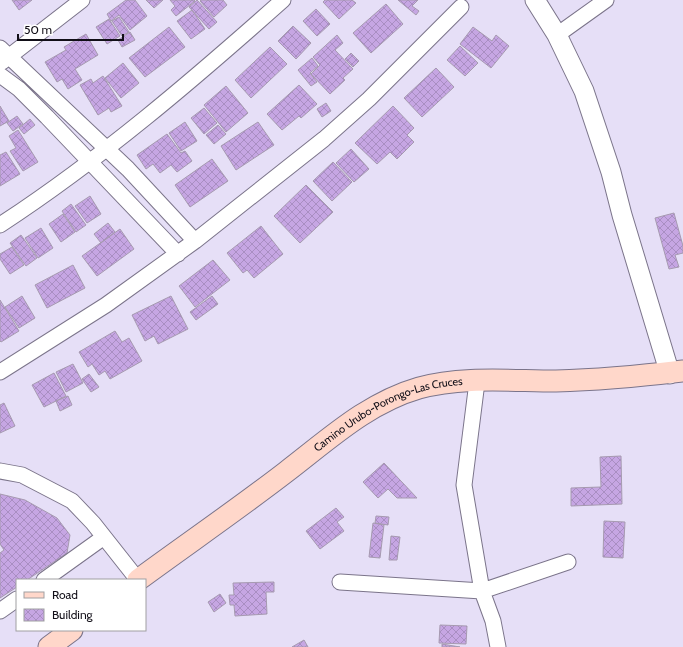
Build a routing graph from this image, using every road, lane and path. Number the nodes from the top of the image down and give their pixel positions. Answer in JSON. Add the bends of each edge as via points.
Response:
{"nodes":[{"id":1,"x":82,"y":0,"type":"edge"},
{"id":2,"x":283,"y":0,"type":"edge"},
{"id":3,"x":535,"y":0,"type":"edge"},
{"id":4,"x":606,"y":0,"type":"edge"},
{"id":5,"x":461,"y":7,"type":"dead end"},
{"id":6,"x":557,"y":35,"type":"junction"},
{"id":7,"x":3,"y":56,"type":"edge"},
{"id":8,"x":0,"y":75,"type":"edge"},
{"id":9,"x":106,"y":149,"type":"junction"},
{"id":10,"x":88,"y":162,"type":"junction"},
{"id":11,"x":0,"y":225,"type":"edge"},
{"id":12,"x":195,"y":241,"type":"junction"},
{"id":13,"x":178,"y":254,"type":"junction"},
{"id":14,"x":0,"y":372,"type":"edge"},
{"id":15,"x":677,"y":372,"type":"edge"},
{"id":16,"x":477,"y":382,"type":"junction"},
{"id":17,"x":0,"y":471,"type":"edge"},
{"id":18,"x":104,"y":537,"type":"junction"},
{"id":19,"x":568,"y":562,"type":"dead end"},
{"id":20,"x":45,"y":579,"type":"edge"},
{"id":21,"x":137,"y":579,"type":"edge"},
{"id":22,"x":139,"y":579,"type":"edge"},
{"id":23,"x":340,"y":582,"type":"dead end"},
{"id":24,"x":482,"y":591,"type":"junction"},
{"id":25,"x":16,"y":600,"type":"edge"},
{"id":26,"x":0,"y":611,"type":"edge"},
{"id":27,"x":71,"y":631,"type":"edge"},
{"id":28,"x":49,"y":647,"type":"edge"},
{"id":29,"x":498,"y":647,"type":"edge"}],
"edges":[{"from":1,"to":7,"type":"street"},
{"from":2,"to":9,"type":"street"},
{"from":3,"to":6,"type":"street"},
{"from":4,"to":6,"type":"street"},
{"from":5,"to":12,"type":"street","via":[[369,99],[324,139]]},
{"from":6,"to":15,"type":"street","via":[[584,91],[611,172],[622,216]]},
{"from":7,"to":9,"type":"street"},
{"from":8,"to":10,"type":"street","via":[[19,89]]},
{"from":9,"to":10,"type":"street"},
{"from":9,"to":12,"type":"street"},
{"from":10,"to":11,"type":"street"},
{"from":10,"to":13,"type":"street"},
{"from":12,"to":13,"type":"street"},
{"from":13,"to":14,"type":"street","via":[[106,305]]},
{"from":15,"to":16,"type":"main road","name":"Camino Urubo-Porongo-Las Cruces","via":[[569,381]]},
{"from":16,"to":22,"type":"main road","name":"Camino Urubo-Porongo-Las Cruces","via":[[451,382],[419,388],[382,401],[328,438],[286,472]]},
{"from":16,"to":24,"type":"street","via":[[464,480]]},
{"from":17,"to":18,"type":"street","via":[[22,474],[72,501]]},
{"from":18,"to":20,"type":"street"},
{"from":18,"to":21,"type":"street"},
{"from":19,"to":24,"type":"street"},
{"from":23,"to":24,"type":"street"},
{"from":24,"to":29,"type":"street","via":[[493,621]]},
{"from":25,"to":26,"type":"street"},
{"from":27,"to":28,"type":"main road"}]}
